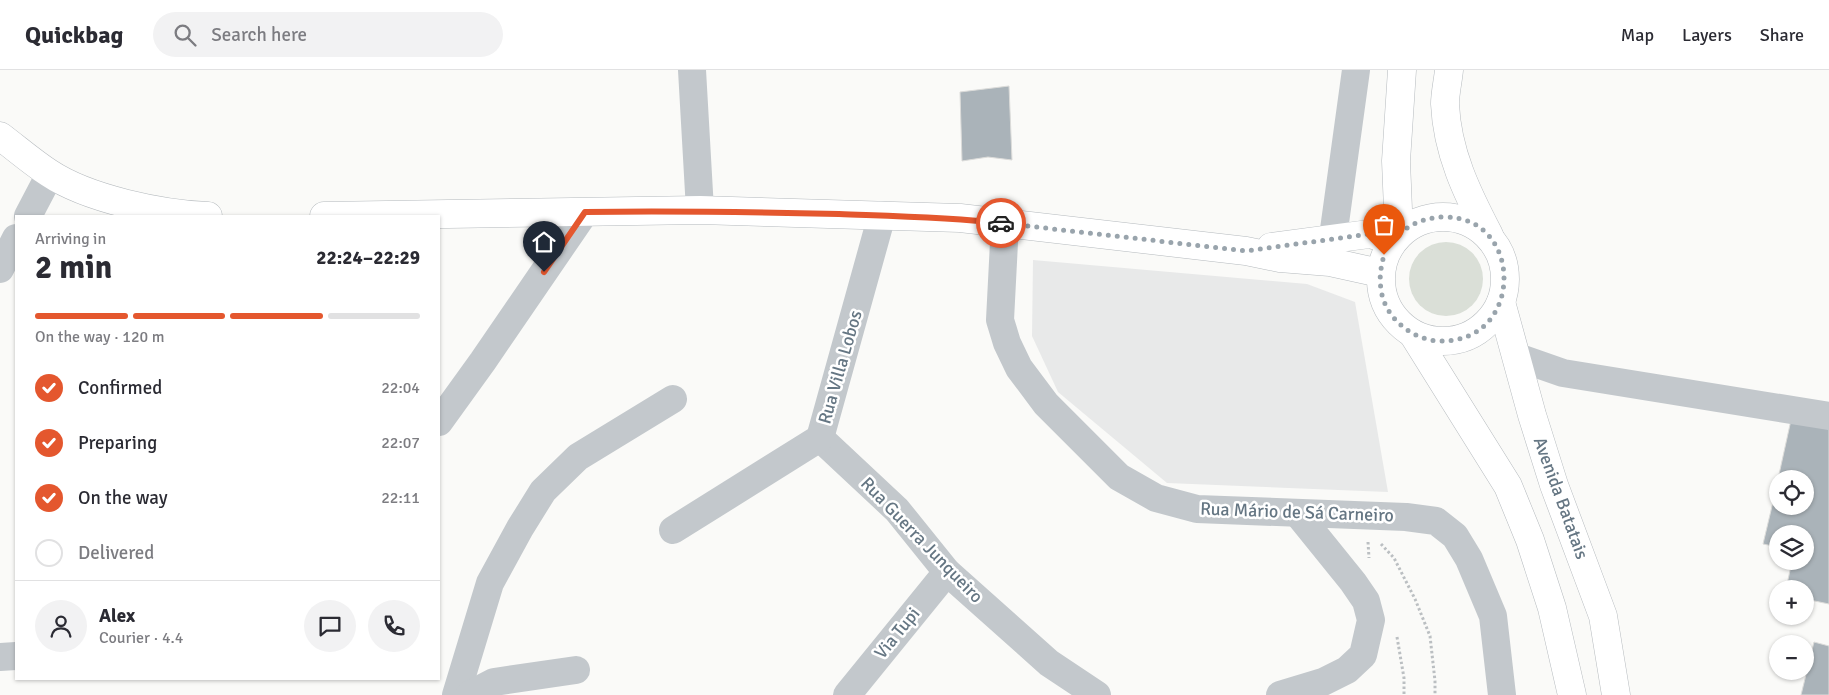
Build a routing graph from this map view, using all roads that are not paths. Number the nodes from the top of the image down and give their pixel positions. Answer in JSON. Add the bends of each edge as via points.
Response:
{"nodes":[{"id":1,"x":692,"y":70,"type":"edge"},
{"id":2,"x":1356,"y":70,"type":"edge"},
{"id":3,"x":1402,"y":70,"type":"edge"},
{"id":4,"x":1449,"y":70,"type":"edge"},
{"id":5,"x":0,"y":136,"type":"edge"},
{"id":6,"x":50,"y":174,"type":"junction"},
{"id":7,"x":700,"y":210,"type":"junction"},
{"id":8,"x":585,"y":212,"type":"junction"},
{"id":9,"x":29,"y":215,"type":"edge"},
{"id":10,"x":189,"y":215,"type":"edge"},
{"id":11,"x":389,"y":215,"type":"edge"},
{"id":12,"x":882,"y":215,"type":"junction"},
{"id":13,"x":1005,"y":223,"type":"junction"},
{"id":14,"x":1333,"y":237,"type":"junction"},
{"id":15,"x":1396,"y":237,"type":"junction"},
{"id":16,"x":1490,"y":238,"type":"junction"},
{"id":17,"x":15,"y":240,"type":"edge"},
{"id":18,"x":1246,"y":251,"type":"junction"},
{"id":19,"x":0,"y":269,"type":"edge"},
{"id":20,"x":1380,"y":272,"type":"junction"},
{"id":21,"x":1501,"y":302,"type":"junction"},
{"id":22,"x":1420,"y":344,"type":"junction"},
{"id":23,"x":1517,"y":357,"type":"junction"},
{"id":24,"x":673,"y":399,"type":"dead end"},
{"id":25,"x":1829,"y":416,"type":"edge"},
{"id":26,"x":440,"y":421,"type":"edge"},
{"id":27,"x":820,"y":438,"type":"junction"},
{"id":28,"x":1298,"y":514,"type":"junction"},
{"id":29,"x":673,"y":530,"type":"dead end"},
{"id":30,"x":947,"y":572,"type":"junction"},
{"id":31,"x":15,"y":656,"type":"edge"},
{"id":32,"x":0,"y":657,"type":"edge"},
{"id":33,"x":576,"y":670,"type":"dead end"},
{"id":34,"x":456,"y":695,"type":"edge"},
{"id":35,"x":469,"y":695,"type":"edge"},
{"id":36,"x":847,"y":695,"type":"edge"},
{"id":37,"x":1097,"y":695,"type":"edge"},
{"id":38,"x":1280,"y":695,"type":"edge"},
{"id":39,"x":1502,"y":695,"type":"edge"},
{"id":40,"x":1572,"y":695,"type":"edge"},
{"id":41,"x":1616,"y":695,"type":"edge"}],
"edges":[{"from":1,"to":7,"type":"street"},
{"from":2,"to":14,"type":"street"},
{"from":3,"to":15,"type":"main road","via":[[1396,161]]},
{"from":4,"to":16,"type":"main road","via":[[1445,104],[1454,160]]},
{"from":5,"to":6,"type":"main road"},
{"from":6,"to":9,"type":"street"},
{"from":6,"to":10,"type":"main road","via":[[96,195]]},
{"from":7,"to":8,"type":"main road"},
{"from":7,"to":12,"type":"main road"},
{"from":8,"to":11,"type":"main road"},
{"from":8,"to":26,"type":"street"},
{"from":12,"to":13,"type":"main road"},
{"from":12,"to":27,"type":"street","name":"Rua Villa Lobos"},
{"from":13,"to":18,"type":"main road"},
{"from":13,"to":28,"type":"street","name":"Rua Mário de Sá Carneiro","via":[[1000,320],[1007,343],[1024,376],[1087,446],[1119,477],[1156,498],[1197,509]]},
{"from":14,"to":15,"type":"main road","via":[[1369,234]]},
{"from":14,"to":18,"type":"main road"},
{"from":15,"to":16,"type":"main road","via":[[1414,223],[1432,217],[1450,217],[1465,220]]},
{"from":15,"to":20,"type":"main road","via":[[1384,255]]},
{"from":16,"to":21,"type":"main road","via":[[1505,268]]},
{"from":17,"to":19,"type":"street"},
{"from":18,"to":20,"type":"main road"},
{"from":20,"to":22,"type":"main road","via":[[1381,291],[1387,308]]},
{"from":21,"to":22,"type":"main road","via":[[1480,329],[1465,337]]},
{"from":21,"to":23,"type":"main road","name":"Avenida Batatais"},
{"from":22,"to":40,"type":"main road","via":[[1508,486],[1552,608]]},
{"from":23,"to":25,"type":"street","via":[[1563,373]]},
{"from":23,"to":41,"type":"main road","name":"Avenida Batatais","via":[[1554,485],[1603,616]]},
{"from":24,"to":34,"type":"street","via":[[578,457],[543,491],[490,583]]},
{"from":27,"to":29,"type":"street","name":"Rua Villa Lobos"},
{"from":27,"to":30,"type":"street","name":"Rua Guerra Junqueiro","via":[[897,510]]},
{"from":28,"to":38,"type":"street","via":[[1366,601],[1370,620],[1362,654],[1347,670],[1323,682]]},
{"from":28,"to":39,"type":"street","name":"Rua Mário de Sá Carneiro","via":[[1436,521],[1455,536],[1469,559],[1493,616]]},
{"from":30,"to":36,"type":"street","name":"Via Tupi"},
{"from":30,"to":37,"type":"street","name":"Rua Guerra Junqueiro","via":[[1049,663]]},
{"from":31,"to":32,"type":"street"},
{"from":33,"to":35,"type":"street","via":[[494,682]]}]}
